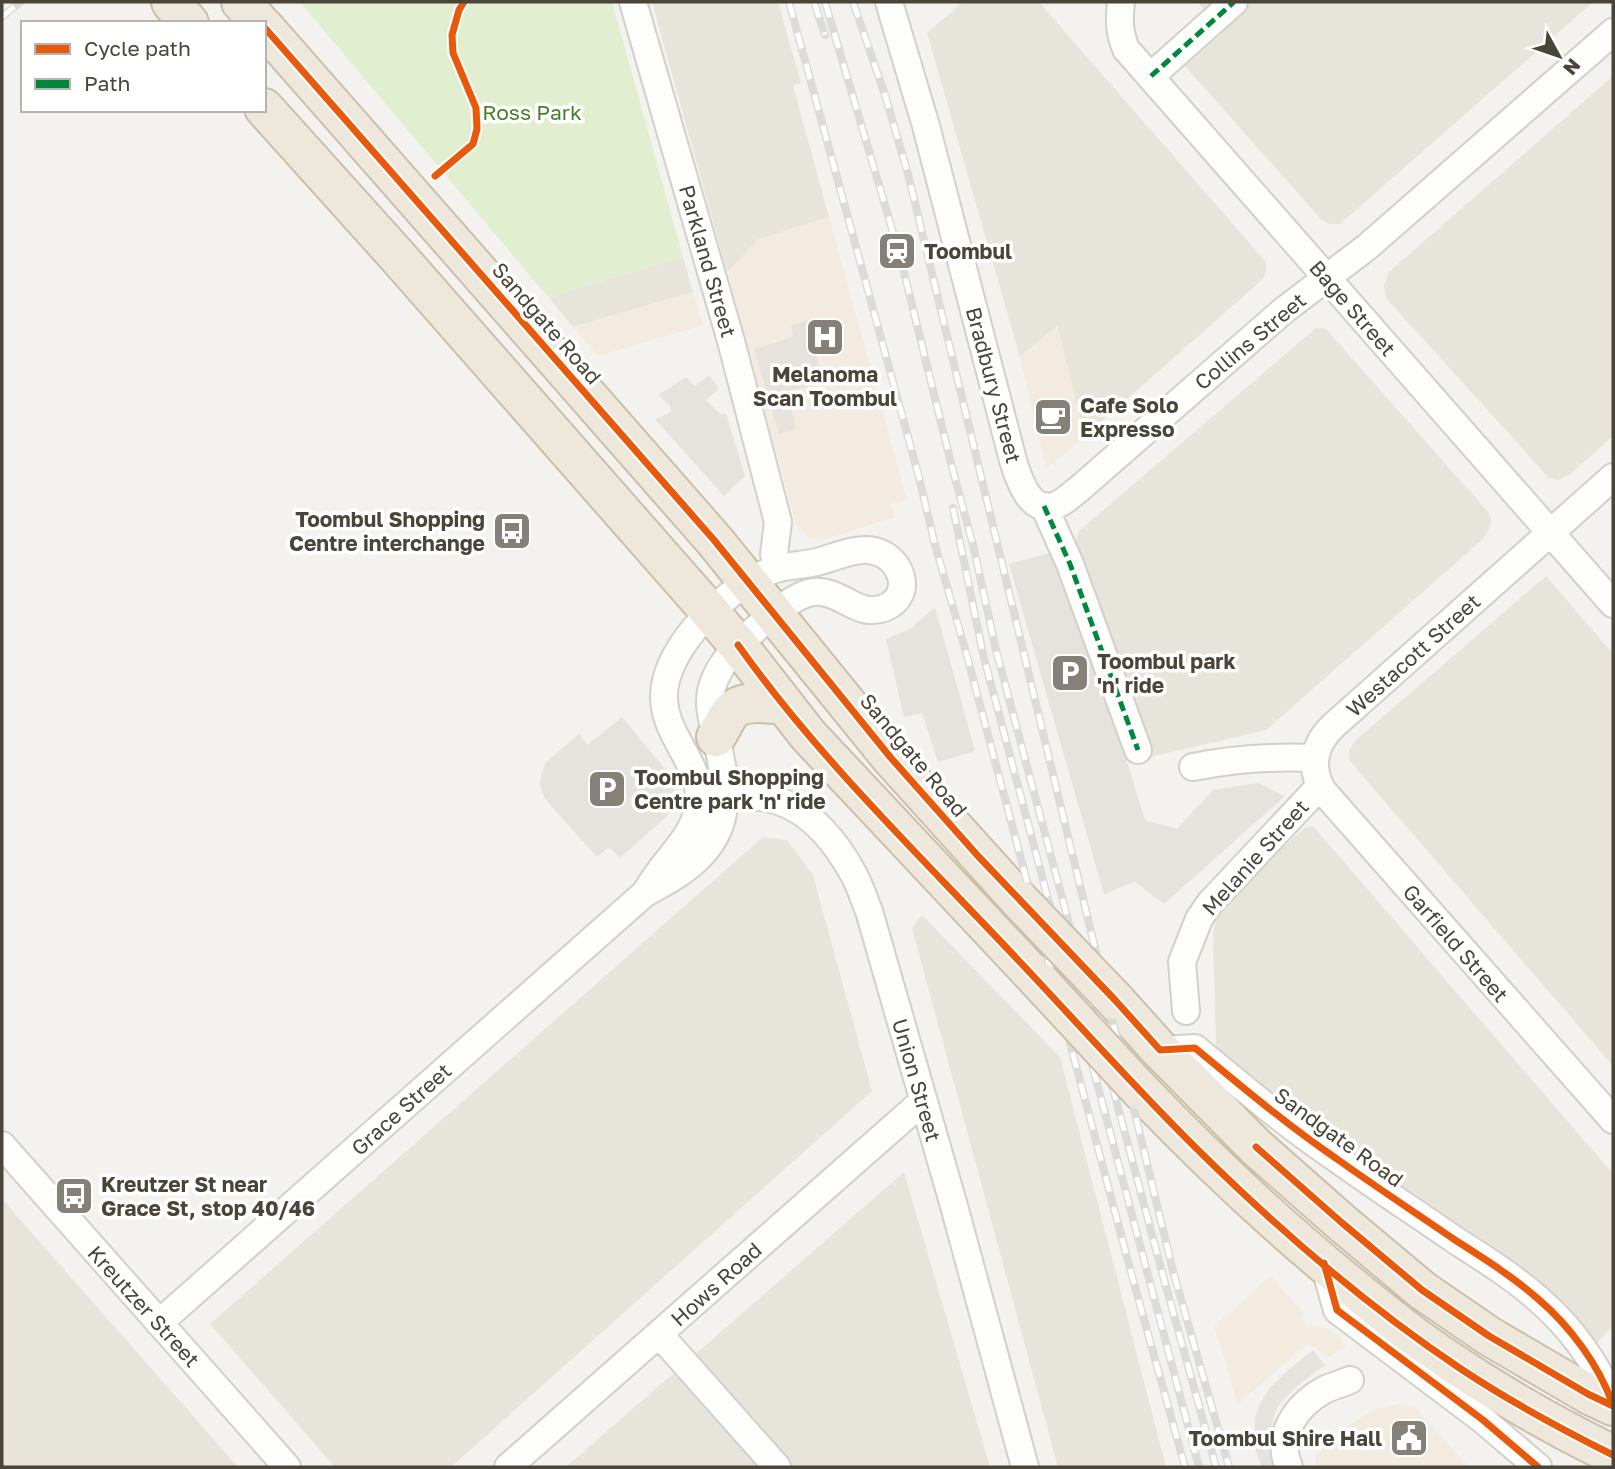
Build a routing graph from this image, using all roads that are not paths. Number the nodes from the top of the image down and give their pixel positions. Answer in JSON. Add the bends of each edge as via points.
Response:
{"nodes":[{"id":1,"x":170,"y":2,"type":"edge"},
{"id":2,"x":241,"y":2,"type":"edge"},
{"id":3,"x":633,"y":2,"type":"edge"},
{"id":4,"x":889,"y":2,"type":"edge"},
{"id":5,"x":1121,"y":2,"type":"edge"},
{"id":6,"x":1234,"y":2,"type":"edge"},
{"id":7,"x":187,"y":21,"type":"edge"},
{"id":8,"x":258,"y":21,"type":"edge"},
{"id":9,"x":266,"y":29,"type":"edge"},
{"id":10,"x":1613,"y":32,"type":"edge"},
{"id":11,"x":1151,"y":76,"type":"junction"},
{"id":12,"x":266,"y":110,"type":"edge"},
{"id":13,"x":1326,"y":278,"type":"junction"},
{"id":14,"x":1613,"y":477,"type":"edge"},
{"id":15,"x":1044,"y":506,"type":"junction"},
{"id":16,"x":778,"y":522,"type":"junction"},
{"id":17,"x":1550,"y":533,"type":"junction"},
{"id":18,"x":810,"y":564,"type":"junction"},
{"id":19,"x":762,"y":575,"type":"junction"},
{"id":20,"x":1613,"y":604,"type":"edge"},
{"id":21,"x":710,"y":612,"type":"junction"},
{"id":22,"x":774,"y":614,"type":"junction"},
{"id":23,"x":738,"y":645,"type":"junction"},
{"id":24,"x":783,"y":705,"type":"junction"},
{"id":25,"x":716,"y":737,"type":"junction"},
{"id":26,"x":1138,"y":750,"type":"dead end"},
{"id":27,"x":1315,"y":758,"type":"junction"},
{"id":28,"x":1193,"y":766,"type":"dead end"},
{"id":29,"x":1320,"y":786,"type":"junction"},
{"id":30,"x":699,"y":794,"type":"junction"},
{"id":31,"x":726,"y":794,"type":"junction"},
{"id":32,"x":643,"y":894,"type":"junction"},
{"id":33,"x":1186,"y":1012,"type":"dead end"},
{"id":34,"x":1160,"y":1050,"type":"junction"},
{"id":35,"x":923,"y":1101,"type":"junction"},
{"id":36,"x":1613,"y":1120,"type":"edge"},
{"id":37,"x":2,"y":1145,"type":"edge"},
{"id":38,"x":1324,"y":1263,"type":"junction"},
{"id":39,"x":159,"y":1323,"type":"junction"},
{"id":40,"x":659,"y":1334,"type":"junction"},
{"id":41,"x":1350,"y":1380,"type":"dead end"},
{"id":42,"x":1613,"y":1405,"type":"edge"},
{"id":43,"x":1613,"y":1455,"type":"edge"},
{"id":44,"x":287,"y":1467,"type":"edge"},
{"id":45,"x":508,"y":1467,"type":"edge"},
{"id":46,"x":777,"y":1467,"type":"edge"},
{"id":47,"x":1025,"y":1467,"type":"edge"},
{"id":48,"x":1289,"y":1467,"type":"edge"},
{"id":49,"x":1538,"y":1467,"type":"edge"}],
"edges":[{"from":1,"to":7,"type":"highway"},
{"from":2,"to":8,"type":"highway"},
{"from":3,"to":16,"type":"street","name":"Parkland Street"},
{"from":4,"to":15,"type":"street","name":"Bradbury Street","via":[[1014,464],[1028,496]]},
{"from":5,"to":11,"type":"street","name":"Bage Street","via":[[1120,35],[1126,49]]},
{"from":6,"to":11,"type":"street"},
{"from":9,"to":19,"type":"highway","name":"Sandgate Road","via":[[714,540]]},
{"from":10,"to":13,"type":"street","name":"Collins Street"},
{"from":11,"to":13,"type":"street","name":"Bage Street"},
{"from":12,"to":21,"type":"highway"},
{"from":13,"to":15,"type":"street","name":"Collins Street","via":[[1079,489],[1056,505]]},
{"from":13,"to":17,"type":"street","name":"Bage Street"},
{"from":14,"to":17,"type":"street","name":"Westacott Street"},
{"from":15,"to":26,"type":"street","name":"Bradbury Street"},
{"from":16,"to":18,"type":"street","name":"Parkland Street"},
{"from":16,"to":19,"type":"street","name":"Parkland Street","via":[[774,554]]},
{"from":17,"to":20,"type":"street","name":"Bage Street"},
{"from":17,"to":27,"type":"street","name":"Westacott Street","via":[[1325,733]]},
{"from":18,"to":19,"type":"street","name":"Grace Street"},
{"from":18,"to":22,"type":"street","name":"Grace Street","via":[[853,551],[877,551],[894,561],[901,572],[900,592],[894,602],[875,610],[812,592]]},
{"from":19,"to":21,"type":"street","name":"Grace Street"},
{"from":19,"to":22,"type":"highway","name":"Sandgate Road"},
{"from":21,"to":23,"type":"highway"},
{"from":21,"to":30,"type":"street","name":"Grace Street","via":[[677,650],[663,694],[664,710],[689,758]]},
{"from":22,"to":23,"type":"street","name":"Grace Street"},
{"from":22,"to":34,"type":"highway","name":"Sandgate Road","bridge":true,"via":[[891,758]]},
{"from":23,"to":24,"type":"highway"},
{"from":23,"to":25,"type":"street","name":"Grace Street","via":[[711,690]]},
{"from":24,"to":25,"type":"highway","via":[[741,705],[731,712]]},
{"from":24,"to":38,"type":"highway","bridge":true,"via":[[1197,1149]]},
{"from":25,"to":31,"type":"street","name":"Grace Street"},
{"from":27,"to":28,"type":"street","via":[[1230,760]]},
{"from":27,"to":29,"type":"street","name":"Garfield Street"},
{"from":29,"to":33,"type":"street","name":"Melanie Street","via":[[1199,919],[1182,962]]},
{"from":29,"to":36,"type":"street","name":"Garfield Street"},
{"from":30,"to":31,"type":"street","name":"Union Street"},
{"from":30,"to":32,"type":"street","name":"Grace Street","via":[[697,815],[686,838]]},
{"from":31,"to":32,"type":"street","name":"Grace Street","via":[[717,834],[702,855]]},
{"from":31,"to":35,"type":"street","name":"Union Street","via":[[778,801],[794,808],[840,853],[869,911]]},
{"from":32,"to":39,"type":"street","name":"Grace Street"},
{"from":34,"to":42,"type":"highway","name":"Sandgate Road","via":[[1256,1147],[1422,1290],[1489,1336]]},
{"from":34,"to":42,"type":"street","name":"Sandgate Road","via":[[1195,1048],[1336,1159],[1537,1298],[1574,1336]]},
{"from":35,"to":40,"type":"street","name":"Hows Road"},
{"from":35,"to":47,"type":"street","name":"Union Street"},
{"from":37,"to":39,"type":"street","name":"Kreutzer Street"},
{"from":38,"to":43,"type":"highway","via":[[1463,1370]]},
{"from":38,"to":49,"type":"street","via":[[1338,1310]]},
{"from":39,"to":44,"type":"street","name":"Kreutzer Street"},
{"from":40,"to":45,"type":"street","name":"Hows Road"},
{"from":40,"to":46,"type":"street"},
{"from":41,"to":48,"type":"street","via":[[1325,1390],[1293,1417],[1284,1439]]}]}
